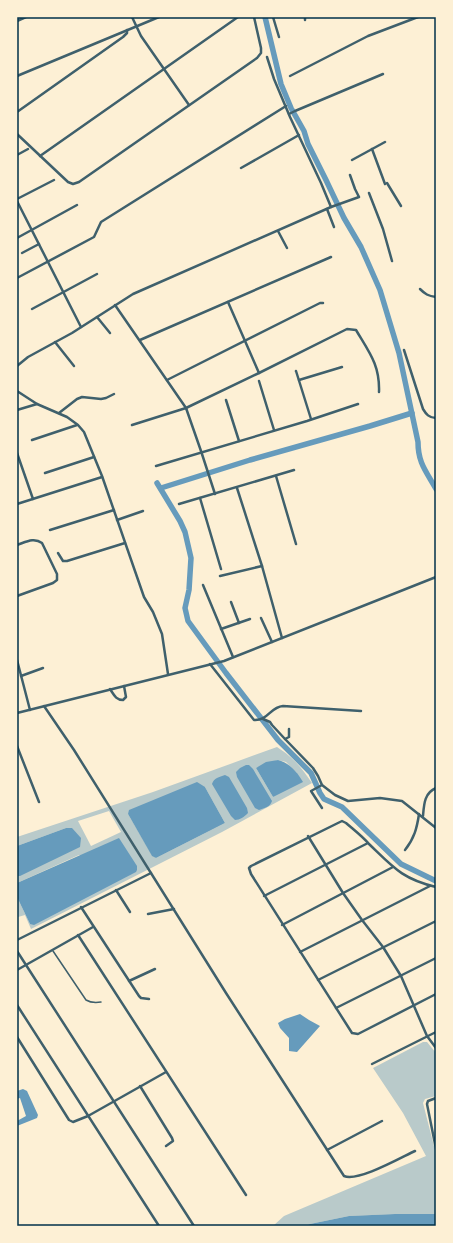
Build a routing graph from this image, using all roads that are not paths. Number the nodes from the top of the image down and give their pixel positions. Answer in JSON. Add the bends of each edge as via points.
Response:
{"nodes":[{"id":1,"x":26,"y":17,"type":"edge"},
{"id":2,"x":132,"y":17,"type":"edge"},
{"id":3,"x":159,"y":17,"type":"edge"},
{"id":4,"x":238,"y":17,"type":"edge"},
{"id":5,"x":254,"y":17,"type":"edge"},
{"id":6,"x":273,"y":17,"type":"edge"},
{"id":7,"x":418,"y":17,"type":"edge"},
{"id":8,"x":17,"y":21,"type":"edge"},
{"id":9,"x":136,"y":27,"type":"junction"},
{"id":10,"x":127,"y":30,"type":"junction"},
{"id":11,"x":279,"y":37,"type":"dead end"},
{"id":12,"x":267,"y":57,"type":"dead end"},
{"id":13,"x":163,"y":69,"type":"junction"},
{"id":14,"x":384,"y":74,"type":"dead end"},
{"id":15,"x":17,"y":76,"type":"edge"},
{"id":16,"x":290,"y":76,"type":"dead end"},
{"id":17,"x":189,"y":105,"type":"junction"},
{"id":18,"x":286,"y":106,"type":"junction"},
{"id":19,"x":17,"y":112,"type":"edge"},
{"id":20,"x":290,"y":114,"type":"junction"},
{"id":21,"x":17,"y":134,"type":"edge"},
{"id":22,"x":299,"y":135,"type":"junction"},
{"id":23,"x":385,"y":142,"type":"dead end"},
{"id":24,"x":28,"y":148,"type":"dead end"},
{"id":25,"x":372,"y":149,"type":"junction"},
{"id":26,"x":17,"y":155,"type":"edge"},
{"id":27,"x":40,"y":156,"type":"junction"},
{"id":28,"x":352,"y":160,"type":"dead end"},
{"id":29,"x":241,"y":168,"type":"dead end"},
{"id":30,"x":350,"y":175,"type":"dead end"},
{"id":31,"x":54,"y":180,"type":"dead end"},
{"id":32,"x":369,"y":193,"type":"dead end"},
{"id":33,"x":17,"y":200,"type":"edge"},
{"id":34,"x":77,"y":205,"type":"dead end"},
{"id":35,"x":401,"y":206,"type":"dead end"},
{"id":36,"x":331,"y":207,"type":"junction"},
{"id":37,"x":327,"y":209,"type":"junction"},
{"id":38,"x":334,"y":227,"type":"dead end"},
{"id":39,"x":32,"y":230,"type":"junction"},
{"id":40,"x":278,"y":231,"type":"junction"},
{"id":41,"x":17,"y":238,"type":"edge"},
{"id":42,"x":39,"y":244,"type":"junction"},
{"id":43,"x":287,"y":248,"type":"dead end"},
{"id":44,"x":22,"y":253,"type":"dead end"},
{"id":45,"x":331,"y":257,"type":"dead end"},
{"id":46,"x":47,"y":262,"type":"junction"},
{"id":47,"x":392,"y":262,"type":"dead end"},
{"id":48,"x":97,"y":274,"type":"dead end"},
{"id":49,"x":17,"y":278,"type":"edge"},
{"id":50,"x":420,"y":289,"type":"dead end"},
{"id":51,"x":63,"y":292,"type":"junction"},
{"id":52,"x":436,"y":297,"type":"edge"},
{"id":53,"x":228,"y":302,"type":"junction"},
{"id":54,"x":323,"y":303,"type":"dead end"},
{"id":55,"x":115,"y":305,"type":"junction"},
{"id":56,"x":32,"y":309,"type":"dead end"},
{"id":57,"x":97,"y":317,"type":"junction"},
{"id":58,"x":81,"y":327,"type":"junction"},
{"id":59,"x":110,"y":333,"type":"dead end"},
{"id":60,"x":140,"y":340,"type":"junction"},
{"id":61,"x":245,"y":340,"type":"junction"},
{"id":62,"x":55,"y":342,"type":"junction"},
{"id":63,"x":404,"y":350,"type":"dead end"},
{"id":64,"x":17,"y":366,"type":"edge"},
{"id":65,"x":74,"y":366,"type":"dead end"},
{"id":66,"x":342,"y":367,"type":"dead end"},
{"id":67,"x":296,"y":371,"type":"dead end"},
{"id":68,"x":260,"y":373,"type":"junction"},
{"id":69,"x":167,"y":380,"type":"junction"},
{"id":70,"x":299,"y":380,"type":"junction"},
{"id":71,"x":259,"y":381,"type":"dead end"},
{"id":72,"x":17,"y":391,"type":"edge"},
{"id":73,"x":379,"y":392,"type":"dead end"},
{"id":74,"x":114,"y":394,"type":"dead end"},
{"id":75,"x":226,"y":400,"type":"dead end"},
{"id":76,"x":37,"y":404,"type":"junction"},
{"id":77,"x":358,"y":404,"type":"dead end"},
{"id":78,"x":186,"y":408,"type":"junction"},
{"id":79,"x":17,"y":410,"type":"edge"},
{"id":80,"x":59,"y":414,"type":"junction"},
{"id":81,"x":436,"y":418,"type":"edge"},
{"id":82,"x":311,"y":419,"type":"junction"},
{"id":83,"x":78,"y":425,"type":"junction"},
{"id":84,"x":132,"y":425,"type":"dead end"},
{"id":85,"x":274,"y":430,"type":"junction"},
{"id":86,"x":32,"y":440,"type":"dead end"},
{"id":87,"x":239,"y":441,"type":"junction"},
{"id":88,"x":201,"y":451,"type":"junction"},
{"id":89,"x":17,"y":453,"type":"edge"},
{"id":90,"x":94,"y":457,"type":"junction"},
{"id":91,"x":156,"y":466,"type":"dead end"},
{"id":92,"x":294,"y":470,"type":"dead end"},
{"id":93,"x":45,"y":473,"type":"dead end"},
{"id":94,"x":102,"y":476,"type":"junction"},
{"id":95,"x":276,"y":476,"type":"junction"},
{"id":96,"x":237,"y":488,"type":"junction"},
{"id":97,"x":215,"y":494,"type":"junction"},
{"id":98,"x":200,"y":498,"type":"junction"},
{"id":99,"x":33,"y":499,"type":"junction"},
{"id":100,"x":17,"y":504,"type":"edge"},
{"id":101,"x":179,"y":504,"type":"dead end"},
{"id":102,"x":114,"y":510,"type":"junction"},
{"id":103,"x":143,"y":511,"type":"dead end"},
{"id":104,"x":117,"y":520,"type":"junction"},
{"id":105,"x":50,"y":530,"type":"dead end"},
{"id":106,"x":124,"y":543,"type":"junction"},
{"id":107,"x":296,"y":544,"type":"dead end"},
{"id":108,"x":17,"y":545,"type":"edge"},
{"id":109,"x":58,"y":553,"type":"dead end"},
{"id":110,"x":262,"y":566,"type":"junction"},
{"id":111,"x":221,"y":569,"type":"dead end"},
{"id":112,"x":220,"y":576,"type":"dead end"},
{"id":113,"x":436,"y":576,"type":"edge"},
{"id":114,"x":202,"y":585,"type":"dead end"},
{"id":115,"x":17,"y":596,"type":"edge"},
{"id":116,"x":231,"y":602,"type":"dead end"},
{"id":117,"x":261,"y":618,"type":"dead end"},
{"id":118,"x":250,"y":619,"type":"dead end"},
{"id":119,"x":239,"y":623,"type":"junction"},
{"id":120,"x":221,"y":629,"type":"junction"},
{"id":121,"x":282,"y":638,"type":"junction"},
{"id":122,"x":272,"y":642,"type":"junction"},
{"id":123,"x":233,"y":657,"type":"junction"},
{"id":124,"x":17,"y":660,"type":"edge"},
{"id":125,"x":210,"y":664,"type":"junction"},
{"id":126,"x":43,"y":668,"type":"dead end"},
{"id":127,"x":168,"y":674,"type":"junction"},
{"id":128,"x":21,"y":676,"type":"junction"},
{"id":129,"x":124,"y":686,"type":"junction"},
{"id":130,"x":110,"y":689,"type":"junction"},
{"id":131,"x":44,"y":706,"type":"junction"},
{"id":132,"x":30,"y":710,"type":"junction"},
{"id":133,"x":361,"y":711,"type":"dead end"},
{"id":134,"x":17,"y":713,"type":"edge"},
{"id":135,"x":263,"y":720,"type":"junction"},
{"id":136,"x":289,"y":729,"type":"dead end"},
{"id":137,"x":285,"y":739,"type":"junction"},
{"id":138,"x":17,"y":746,"type":"edge"},
{"id":139,"x":322,"y":785,"type":"junction"},
{"id":140,"x":436,"y":788,"type":"edge"},
{"id":141,"x":39,"y":802,"type":"dead end"},
{"id":142,"x":322,"y":808,"type":"dead end"},
{"id":143,"x":419,"y":814,"type":"junction"},
{"id":144,"x":423,"y":816,"type":"junction"},
{"id":145,"x":436,"y":828,"type":"edge"},
{"id":146,"x":308,"y":836,"type":"junction"},
{"id":147,"x":368,"y":843,"type":"junction"},
{"id":148,"x":405,"y":850,"type":"dead end"},
{"id":149,"x":325,"y":865,"type":"junction"},
{"id":150,"x":393,"y":867,"type":"junction"},
{"id":151,"x":151,"y":873,"type":"junction"},
{"id":152,"x":431,"y":886,"type":"junction"},
{"id":153,"x":436,"y":887,"type":"edge"},
{"id":154,"x":116,"y":890,"type":"junction"},
{"id":155,"x":343,"y":893,"type":"junction"},
{"id":156,"x":264,"y":896,"type":"junction"},
{"id":157,"x":81,"y":907,"type":"junction"},
{"id":158,"x":174,"y":909,"type":"junction"},
{"id":159,"x":130,"y":912,"type":"dead end"},
{"id":160,"x":148,"y":914,"type":"dead end"},
{"id":161,"x":362,"y":920,"type":"junction"},
{"id":162,"x":436,"y":921,"type":"edge"},
{"id":163,"x":282,"y":925,"type":"junction"},
{"id":164,"x":93,"y":927,"type":"junction"},
{"id":165,"x":78,"y":935,"type":"junction"},
{"id":166,"x":17,"y":940,"type":"edge"},
{"id":167,"x":384,"y":947,"type":"junction"},
{"id":168,"x":52,"y":949,"type":"junction"},
{"id":169,"x":17,"y":951,"type":"edge"},
{"id":170,"x":300,"y":952,"type":"junction"},
{"id":171,"x":436,"y":958,"type":"edge"},
{"id":172,"x":26,"y":964,"type":"junction"},
{"id":173,"x":155,"y":969,"type":"dead end"},
{"id":174,"x":17,"y":970,"type":"edge"},
{"id":175,"x":401,"y":976,"type":"junction"},
{"id":176,"x":318,"y":980,"type":"junction"},
{"id":177,"x":129,"y":981,"type":"junction"},
{"id":178,"x":436,"y":994,"type":"edge"},
{"id":179,"x":150,"y":999,"type":"dead end"},
{"id":180,"x":100,"y":1002,"type":"dead end"},
{"id":181,"x":414,"y":1005,"type":"junction"},
{"id":182,"x":17,"y":1006,"type":"edge"},
{"id":183,"x":336,"y":1008,"type":"junction"},
{"id":184,"x":436,"y":1032,"type":"edge"},
{"id":185,"x":426,"y":1036,"type":"junction"},
{"id":186,"x":17,"y":1038,"type":"edge"},
{"id":187,"x":436,"y":1048,"type":"edge"},
{"id":188,"x":372,"y":1064,"type":"dead end"},
{"id":189,"x":166,"y":1072,"type":"junction"},
{"id":190,"x":140,"y":1086,"type":"junction"},
{"id":191,"x":436,"y":1098,"type":"edge"},
{"id":192,"x":114,"y":1101,"type":"junction"},
{"id":193,"x":88,"y":1116,"type":"junction"},
{"id":194,"x":382,"y":1121,"type":"dead end"},
{"id":195,"x":432,"y":1132,"type":"junction"},
{"id":196,"x":436,"y":1132,"type":"edge"},
{"id":197,"x":166,"y":1146,"type":"dead end"},
{"id":198,"x":436,"y":1149,"type":"edge"},
{"id":199,"x":328,"y":1150,"type":"junction"},
{"id":200,"x":415,"y":1151,"type":"dead end"},
{"id":201,"x":246,"y":1195,"type":"dead end"},
{"id":202,"x":159,"y":1226,"type":"edge"},
{"id":203,"x":194,"y":1226,"type":"edge"}],
"edges":[{"from":1,"to":8,"type":"street"},
{"from":2,"to":9,"type":"street"},
{"from":3,"to":9,"type":"street"},
{"from":4,"to":13,"type":"street"},
{"from":5,"to":17,"type":"street","via":[[260,48],[259,56]]},
{"from":6,"to":11,"type":"street"},
{"from":7,"to":16,"type":"street","via":[[368,36]]},
{"from":9,"to":10,"type":"street"},
{"from":9,"to":13,"type":"street"},
{"from":10,"to":15,"type":"street"},
{"from":10,"to":19,"type":"street","via":[[124,37]]},
{"from":12,"to":18,"type":"street"},
{"from":13,"to":17,"type":"street"},
{"from":13,"to":27,"type":"street"},
{"from":14,"to":20,"type":"street"},
{"from":17,"to":27,"type":"street","via":[[73,184]]},
{"from":18,"to":20,"type":"street"},
{"from":18,"to":46,"type":"street","via":[[101,222],[94,237]]},
{"from":20,"to":22,"type":"street"},
{"from":21,"to":27,"type":"street"},
{"from":22,"to":29,"type":"street"},
{"from":22,"to":36,"type":"street"},
{"from":23,"to":25,"type":"street"},
{"from":24,"to":26,"type":"street"},
{"from":25,"to":28,"type":"street"},
{"from":25,"to":35,"type":"street","via":[[386,183]]},
{"from":30,"to":36,"type":"street","via":[[359,197]]},
{"from":31,"to":33,"type":"street"},
{"from":32,"to":47,"type":"street"},
{"from":33,"to":39,"type":"street"},
{"from":34,"to":39,"type":"street"},
{"from":36,"to":37,"type":"street"},
{"from":37,"to":38,"type":"street"},
{"from":37,"to":40,"type":"street"},
{"from":39,"to":41,"type":"street"},
{"from":39,"to":42,"type":"street"},
{"from":40,"to":43,"type":"street"},
{"from":40,"to":55,"type":"street","via":[[133,294]]},
{"from":42,"to":44,"type":"street"},
{"from":42,"to":46,"type":"street"},
{"from":45,"to":53,"type":"street"},
{"from":46,"to":49,"type":"street"},
{"from":46,"to":51,"type":"street"},
{"from":48,"to":51,"type":"street"},
{"from":50,"to":52,"type":"street","via":[[425,294]]},
{"from":51,"to":56,"type":"street"},
{"from":51,"to":58,"type":"street"},
{"from":53,"to":60,"type":"street"},
{"from":53,"to":61,"type":"street"},
{"from":54,"to":61,"type":"street"},
{"from":55,"to":57,"type":"street"},
{"from":55,"to":60,"type":"street"},
{"from":57,"to":58,"type":"street"},
{"from":57,"to":59,"type":"street"},
{"from":58,"to":62,"type":"street"},
{"from":60,"to":69,"type":"street"},
{"from":61,"to":68,"type":"street"},
{"from":61,"to":69,"type":"street"},
{"from":62,"to":64,"type":"street"},
{"from":62,"to":65,"type":"street"},
{"from":63,"to":81,"type":"street","via":[[423,409],[430,417]]},
{"from":66,"to":70,"type":"street"},
{"from":67,"to":70,"type":"street"},
{"from":68,"to":73,"type":"street","via":[[338,332],[352,328],[356,330],[374,362],[380,380]]},
{"from":68,"to":78,"type":"street"},
{"from":69,"to":78,"type":"street"},
{"from":70,"to":82,"type":"street"},
{"from":71,"to":85,"type":"street"},
{"from":72,"to":76,"type":"street"},
{"from":74,"to":80,"type":"street","via":[[101,399],[82,397]]},
{"from":75,"to":87,"type":"street"},
{"from":76,"to":79,"type":"street"},
{"from":76,"to":80,"type":"street"},
{"from":77,"to":82,"type":"street"},
{"from":78,"to":84,"type":"street"},
{"from":78,"to":88,"type":"street"},
{"from":80,"to":83,"type":"street"},
{"from":82,"to":85,"type":"street"},
{"from":83,"to":86,"type":"street"},
{"from":83,"to":90,"type":"street","via":[[87,438]]},
{"from":85,"to":87,"type":"street"},
{"from":87,"to":88,"type":"street"},
{"from":88,"to":91,"type":"street"},
{"from":88,"to":97,"type":"street"},
{"from":89,"to":99,"type":"street"},
{"from":90,"to":93,"type":"street"},
{"from":90,"to":94,"type":"street"},
{"from":92,"to":95,"type":"street"},
{"from":94,"to":99,"type":"street"},
{"from":94,"to":102,"type":"street"},
{"from":95,"to":96,"type":"street"},
{"from":95,"to":107,"type":"street"},
{"from":96,"to":97,"type":"street"},
{"from":96,"to":110,"type":"street"},
{"from":97,"to":98,"type":"street"},
{"from":98,"to":101,"type":"street"},
{"from":98,"to":111,"type":"street"},
{"from":99,"to":100,"type":"street"},
{"from":102,"to":104,"type":"street"},
{"from":102,"to":105,"type":"street"},
{"from":103,"to":104,"type":"street"},
{"from":104,"to":106,"type":"street"},
{"from":106,"to":109,"type":"street","via":[[67,561],[63,561]]},
{"from":106,"to":127,"type":"street","via":[[144,597],[162,634]]},
{"from":108,"to":115,"type":"street","via":[[32,540],[42,543],[57,574],[57,580]]},
{"from":110,"to":112,"type":"street"},
{"from":110,"to":121,"type":"street"},
{"from":113,"to":121,"type":"street"},
{"from":114,"to":120,"type":"street"},
{"from":116,"to":119,"type":"street"},
{"from":117,"to":122,"type":"street"},
{"from":118,"to":119,"type":"street"},
{"from":119,"to":120,"type":"street"},
{"from":120,"to":123,"type":"street"},
{"from":121,"to":122,"type":"street"},
{"from":122,"to":123,"type":"street"},
{"from":123,"to":125,"type":"street"},
{"from":124,"to":128,"type":"street"},
{"from":125,"to":127,"type":"street"},
{"from":125,"to":135,"type":"street","via":[[254,720]]},
{"from":126,"to":128,"type":"street"},
{"from":127,"to":129,"type":"street"},
{"from":128,"to":132,"type":"street"},
{"from":129,"to":130,"type":"street"},
{"from":129,"to":130,"type":"street","via":[[126,697],[123,700],[117,699]]},
{"from":130,"to":131,"type":"street"},
{"from":131,"to":132,"type":"street"},
{"from":131,"to":151,"type":"street"},
{"from":132,"to":134,"type":"street"},
{"from":133,"to":135,"type":"street","via":[[283,706],[276,708]]},
{"from":135,"to":137,"type":"street","via":[[270,722]]},
{"from":136,"to":137,"type":"street","via":[[289,737]]},
{"from":137,"to":139,"type":"street","via":[[313,768]]},
{"from":138,"to":141,"type":"street"},
{"from":139,"to":142,"type":"street","via":[[311,791]]},
{"from":139,"to":143,"type":"street","via":[[348,801],[393,798],[402,801]]},
{"from":140,"to":144,"type":"street","via":[[428,793]]},
{"from":143,"to":144,"type":"street"},
{"from":143,"to":148,"type":"street","via":[[416,833]]},
{"from":144,"to":145,"type":"street"},
{"from":146,"to":147,"type":"street","via":[[342,821]]},
{"from":146,"to":149,"type":"street"},
{"from":146,"to":156,"type":"street","via":[[249,867]]},
{"from":147,"to":149,"type":"street"},
{"from":147,"to":150,"type":"street"},
{"from":149,"to":155,"type":"street"},
{"from":149,"to":156,"type":"street"},
{"from":150,"to":152,"type":"street","via":[[411,879]]},
{"from":150,"to":155,"type":"street"},
{"from":151,"to":154,"type":"street"},
{"from":151,"to":158,"type":"street"},
{"from":152,"to":153,"type":"street"},
{"from":152,"to":161,"type":"street"},
{"from":154,"to":157,"type":"street"},
{"from":154,"to":159,"type":"street"},
{"from":155,"to":161,"type":"street"},
{"from":155,"to":163,"type":"street"},
{"from":156,"to":163,"type":"street"},
{"from":157,"to":164,"type":"street"},
{"from":157,"to":166,"type":"street"},
{"from":158,"to":160,"type":"street"},
{"from":158,"to":199,"type":"street"},
{"from":161,"to":167,"type":"street"},
{"from":161,"to":170,"type":"street"},
{"from":162,"to":167,"type":"street"},
{"from":163,"to":170,"type":"street"},
{"from":164,"to":165,"type":"street"},
{"from":164,"to":177,"type":"street"},
{"from":165,"to":168,"type":"street"},
{"from":165,"to":189,"type":"street"},
{"from":167,"to":175,"type":"street"},
{"from":167,"to":176,"type":"street"},
{"from":168,"to":172,"type":"street"},
{"from":168,"to":180,"type":"lane","via":[[86,1000],[89,1003]]},
{"from":169,"to":172,"type":"street"},
{"from":170,"to":176,"type":"street"},
{"from":171,"to":175,"type":"street"},
{"from":172,"to":174,"type":"street"},
{"from":172,"to":192,"type":"street"},
{"from":173,"to":177,"type":"street"},
{"from":175,"to":181,"type":"street"},
{"from":175,"to":183,"type":"street"},
{"from":176,"to":183,"type":"street"},
{"from":177,"to":179,"type":"street","via":[[141,998]]},
{"from":178,"to":181,"type":"street"},
{"from":181,"to":183,"type":"street","via":[[358,1034],[352,1033]]},
{"from":181,"to":185,"type":"street"},
{"from":182,"to":193,"type":"street"},
{"from":184,"to":185,"type":"street"},
{"from":185,"to":187,"type":"street"},
{"from":185,"to":188,"type":"street"},
{"from":186,"to":193,"type":"street","via":[[70,1120],[76,1122]]},
{"from":189,"to":190,"type":"street"},
{"from":189,"to":201,"type":"street"},
{"from":190,"to":192,"type":"street"},
{"from":190,"to":197,"type":"street","via":[[172,1138],[173,1141]]},
{"from":191,"to":195,"type":"street","via":[[428,1100],[426,1104]]},
{"from":192,"to":193,"type":"street"},
{"from":192,"to":203,"type":"street"},
{"from":193,"to":202,"type":"street"},
{"from":194,"to":199,"type":"street"},
{"from":195,"to":196,"type":"street"},
{"from":195,"to":198,"type":"street"},
{"from":199,"to":200,"type":"street","via":[[344,1176],[352,1177],[363,1175]]}]}
